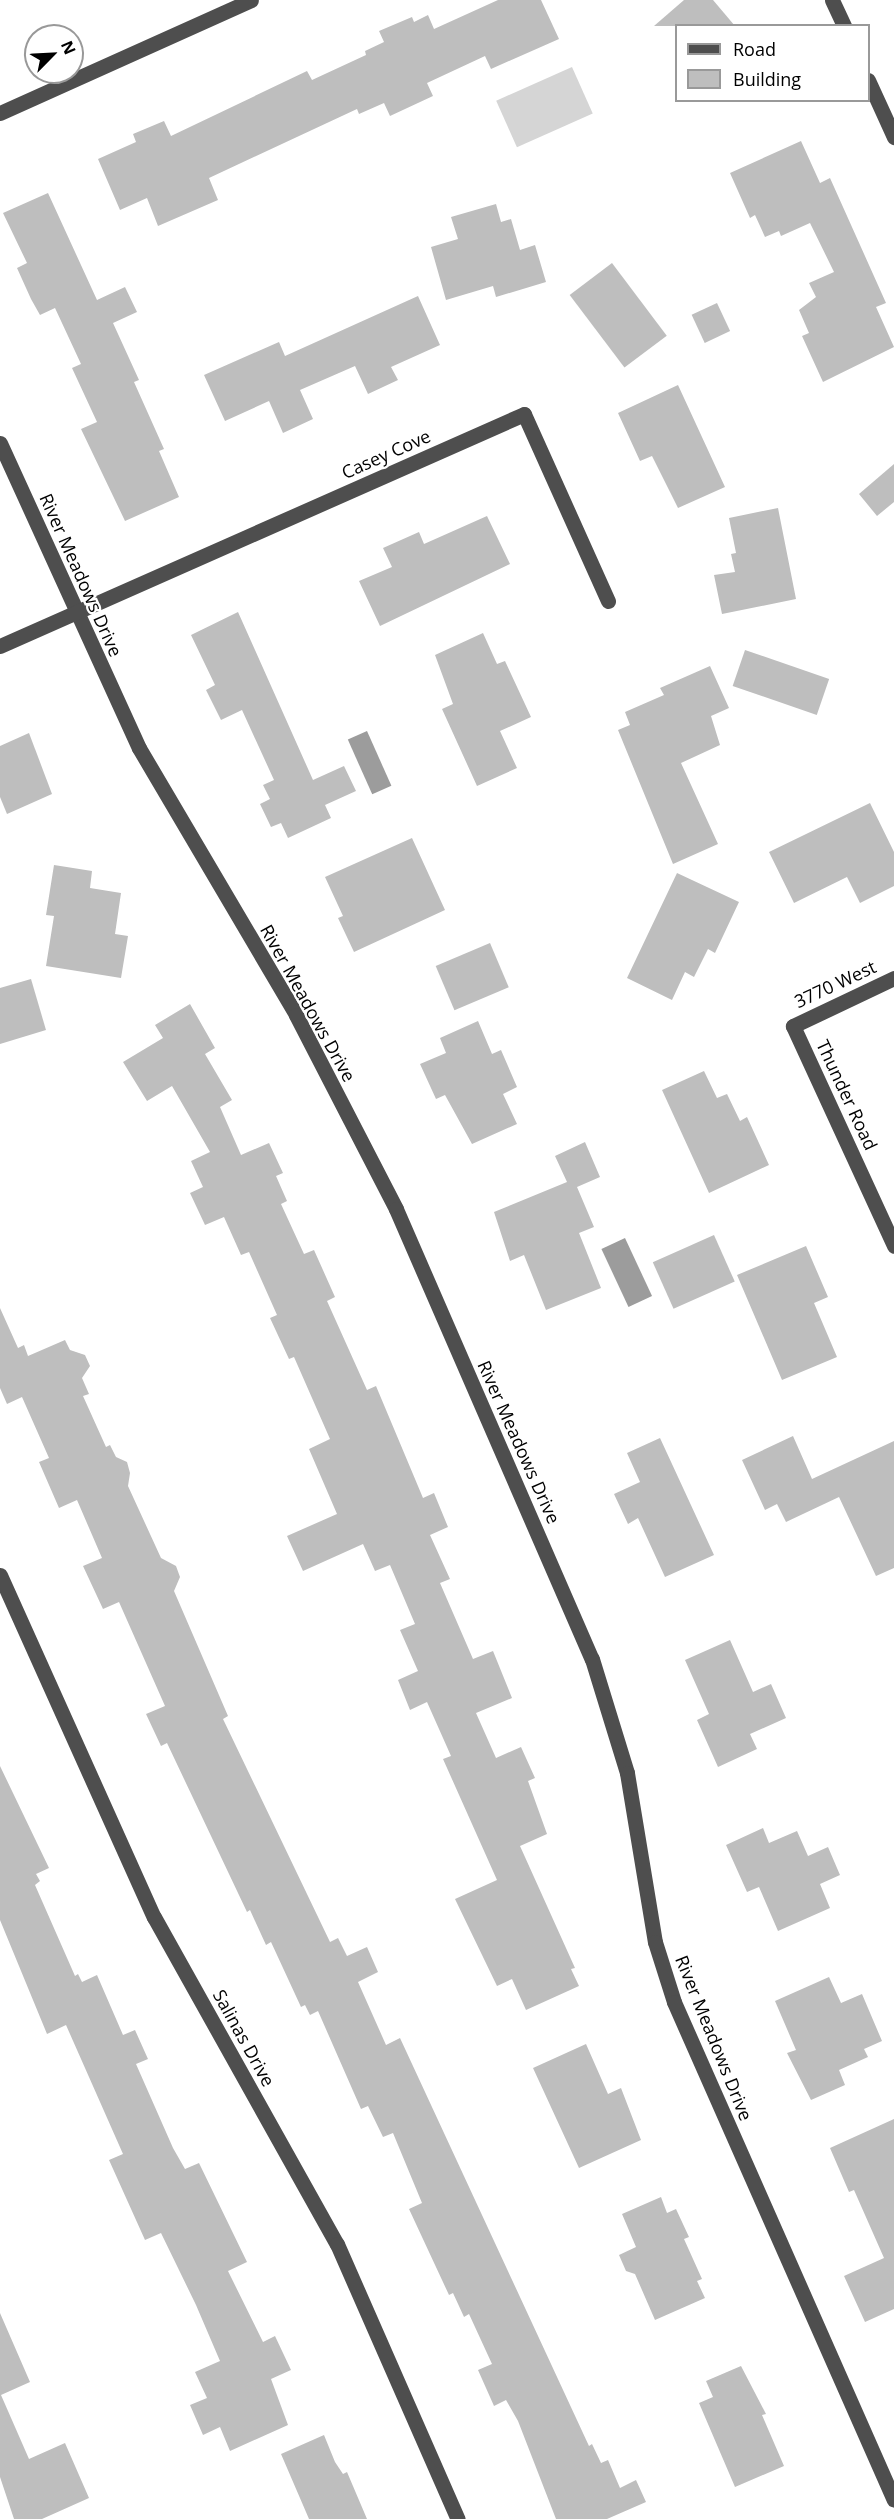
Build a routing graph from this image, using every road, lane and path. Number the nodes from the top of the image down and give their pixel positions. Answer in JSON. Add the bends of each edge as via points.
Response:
{"nodes":[{"id":1,"x":251,"y":0,"type":"edge"},
{"id":2,"x":832,"y":0,"type":"edge"},
{"id":3,"x":843,"y":24,"type":"edge"},
{"id":4,"x":870,"y":84,"type":"edge"},
{"id":5,"x":0,"y":113,"type":"edge"},
{"id":6,"x":894,"y":136,"type":"edge"},
{"id":7,"x":0,"y":443,"type":"edge"},
{"id":8,"x":608,"y":601,"type":"dead end"},
{"id":9,"x":75,"y":613,"type":"junction"},
{"id":10,"x":0,"y":646,"type":"edge"},
{"id":11,"x":894,"y":978,"type":"edge"},
{"id":12,"x":794,"y":1026,"type":"joint"},
{"id":13,"x":894,"y":1246,"type":"edge"},
{"id":14,"x":0,"y":1575,"type":"edge"},
{"id":15,"x":894,"y":2500,"type":"edge"},
{"id":16,"x":458,"y":2519,"type":"edge"}],
"edges":[{"from":1,"to":5,"type":"street"},
{"from":2,"to":3,"type":"street"},
{"from":4,"to":6,"type":"street"},
{"from":7,"to":9,"type":"street","name":"River Meadows Drive"},
{"from":8,"to":9,"type":"street","name":"Casey Cove","via":[[525,414]]},
{"from":9,"to":10,"type":"street"},
{"from":9,"to":15,"type":"street","name":"River Meadows Drive","via":[[139,748],[296,1015],[396,1209],[587,1648],[627,1773],[655,1942],[674,2002]]},
{"from":11,"to":12,"type":"street","name":"3770 West"},
{"from":12,"to":13,"type":"street","name":"Thunder Road"},
{"from":14,"to":16,"type":"street","name":"Salinas Drive","via":[[154,1917],[337,2244]]}]}
